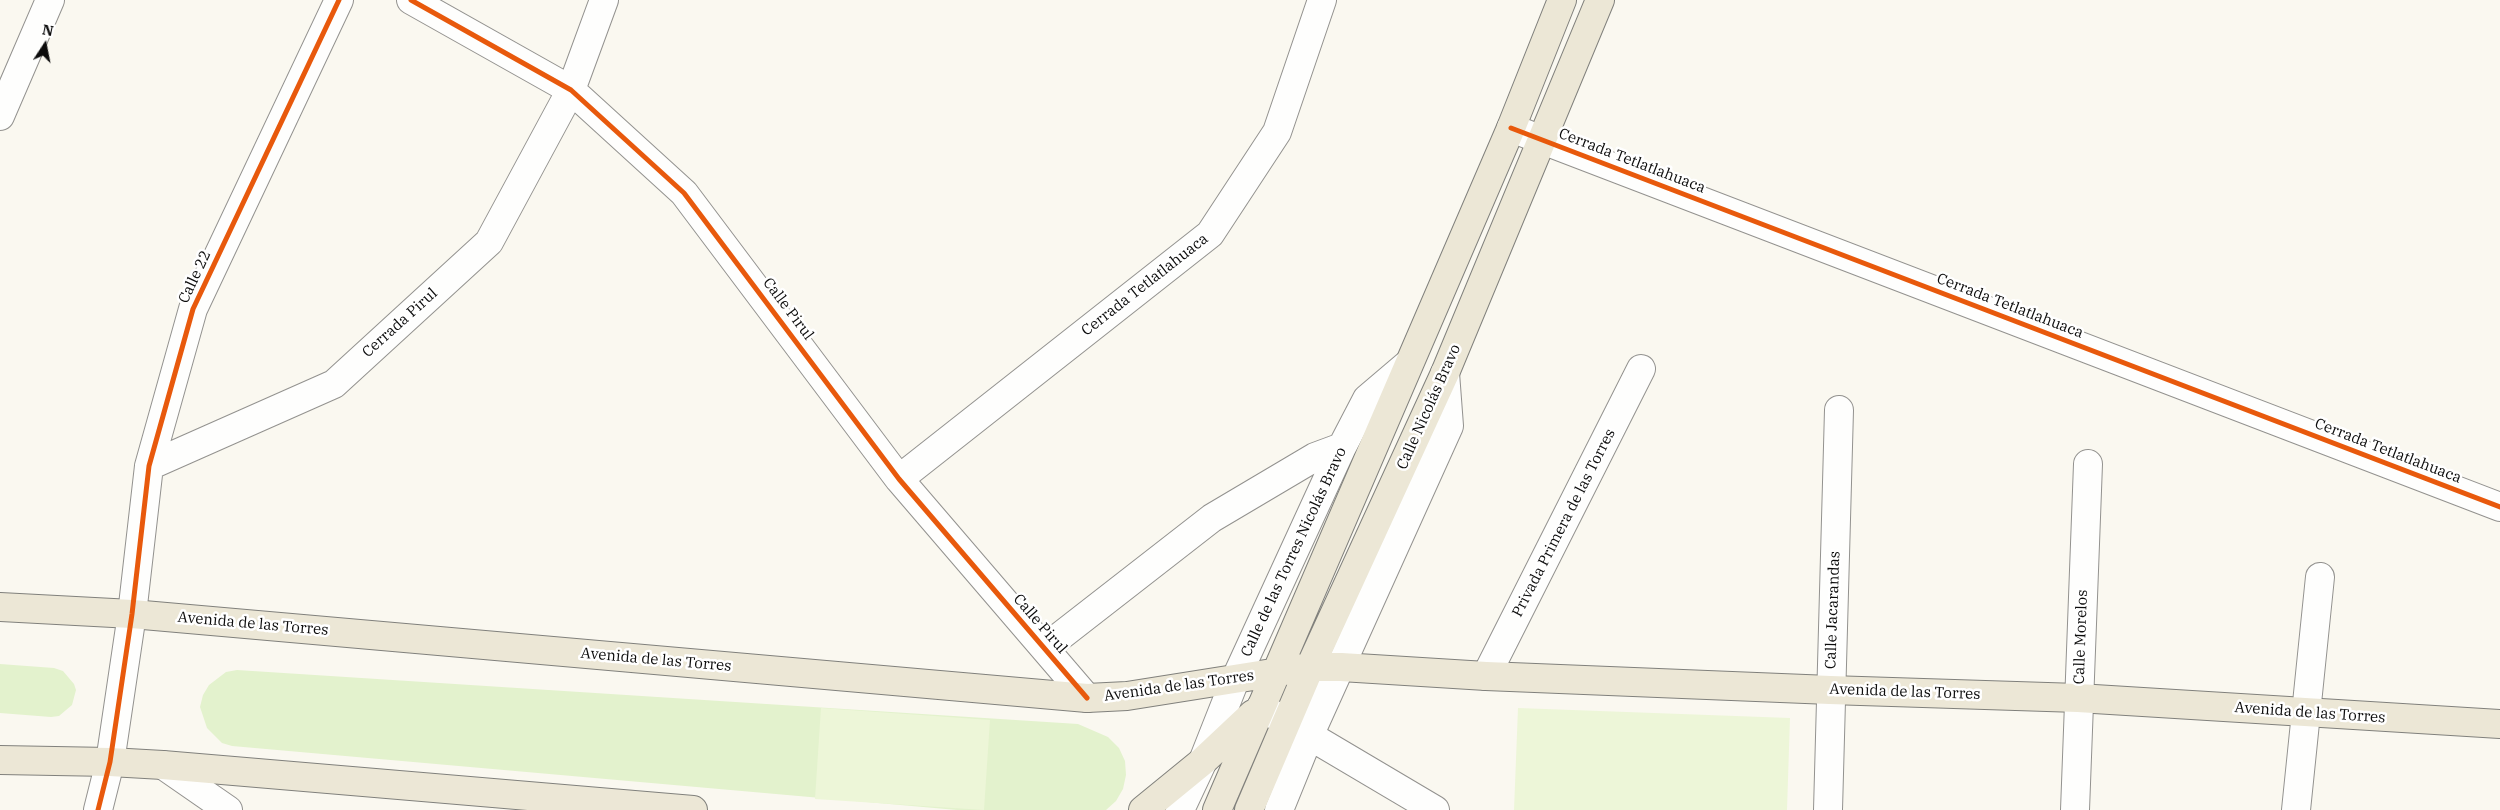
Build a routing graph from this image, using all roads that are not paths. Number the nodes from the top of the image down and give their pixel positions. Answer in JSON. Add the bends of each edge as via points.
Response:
{"nodes":[{"id":1,"x":50,"y":0,"type":"edge"},
{"id":2,"x":339,"y":0,"type":"edge"},
{"id":3,"x":411,"y":0,"type":"edge"},
{"id":4,"x":604,"y":0,"type":"edge"},
{"id":5,"x":1322,"y":0,"type":"edge"},
{"id":6,"x":1562,"y":0,"type":"edge"},
{"id":7,"x":1600,"y":0,"type":"edge"},
{"id":8,"x":572,"y":90,"type":"junction"},
{"id":9,"x":0,"y":116,"type":"edge"},
{"id":10,"x":1511,"y":128,"type":"junction"},
{"id":11,"x":1542,"y":140,"type":"junction"},
{"id":12,"x":1407,"y":365,"type":"junction"},
{"id":13,"x":1641,"y":370,"type":"dead end"},
{"id":14,"x":1445,"y":373,"type":"junction"},
{"id":15,"x":1839,"y":410,"type":"dead end"},
{"id":16,"x":1342,"y":447,"type":"junction"},
{"id":17,"x":2088,"y":464,"type":"dead end"},
{"id":18,"x":149,"y":466,"type":"junction"},
{"id":19,"x":899,"y":479,"type":"junction"},
{"id":20,"x":2500,"y":507,"type":"edge"},
{"id":21,"x":2320,"y":577,"type":"dead end"},
{"id":22,"x":0,"y":607,"type":"edge"},
{"id":23,"x":132,"y":614,"type":"junction"},
{"id":24,"x":1045,"y":648,"type":"junction"},
{"id":25,"x":1310,"y":666,"type":"junction"},
{"id":26,"x":1341,"y":667,"type":"junction"},
{"id":27,"x":1275,"y":673,"type":"junction"},
{"id":28,"x":1486,"y":676,"type":"junction"},
{"id":29,"x":1235,"y":680,"type":"junction"},
{"id":30,"x":1830,"y":690,"type":"junction"},
{"id":31,"x":1087,"y":698,"type":"junction"},
{"id":32,"x":2078,"y":698,"type":"junction"},
{"id":33,"x":1261,"y":707,"type":"junction"},
{"id":34,"x":2306,"y":713,"type":"junction"},
{"id":35,"x":1285,"y":722,"type":"junction"},
{"id":36,"x":2500,"y":724,"type":"edge"},
{"id":37,"x":1309,"y":736,"type":"junction"},
{"id":38,"x":0,"y":760,"type":"edge"},
{"id":39,"x":1203,"y":761,"type":"junction"},
{"id":40,"x":110,"y":762,"type":"junction"},
{"id":41,"x":163,"y":766,"type":"junction"},
{"id":42,"x":98,"y":810,"type":"edge"},
{"id":43,"x":228,"y":810,"type":"edge"},
{"id":44,"x":693,"y":810,"type":"edge"},
{"id":45,"x":1142,"y":810,"type":"edge"},
{"id":46,"x":1180,"y":810,"type":"edge"},
{"id":47,"x":1217,"y":810,"type":"edge"},
{"id":48,"x":1249,"y":810,"type":"edge"},
{"id":49,"x":1279,"y":810,"type":"edge"},
{"id":50,"x":1435,"y":810,"type":"edge"},
{"id":51,"x":1828,"y":810,"type":"edge"},
{"id":52,"x":2075,"y":810,"type":"edge"},
{"id":53,"x":2296,"y":810,"type":"edge"}],
"edges":[{"from":1,"to":9,"type":"street"},
{"from":2,"to":18,"type":"street","name":"Calle 22","via":[[193,309]]},
{"from":3,"to":8,"type":"street","name":"Calle Pirul"},
{"from":4,"to":8,"type":"street","name":"Cerrada Pirul"},
{"from":5,"to":19,"type":"street","name":"Cerrada Tetlatlahuaca","via":[[1277,132],[1210,234]]},
{"from":6,"to":10,"type":"main road"},
{"from":7,"to":11,"type":"main road","name":"Calle Nicolás Bravo"},
{"from":8,"to":18,"type":"street","name":"Cerrada Pirul","via":[[489,242],[334,384]]},
{"from":8,"to":19,"type":"street","name":"Calle Pirul","via":[[684,192]]},
{"from":10,"to":11,"type":"street","name":"Cerrada Tetlatlahuaca"},
{"from":10,"to":12,"type":"main road"},
{"from":11,"to":14,"type":"main road","name":"Calle Nicolás Bravo"},
{"from":11,"to":20,"type":"street","name":"Cerrada Tetlatlahuaca"},
{"from":12,"to":16,"type":"street","name":"Calle de las Torres Nicolás Bravo","via":[[1366,399]]},
{"from":12,"to":27,"type":"main road"},
{"from":13,"to":28,"type":"street","name":"Privada Primera de las Torres"},
{"from":14,"to":25,"type":"main road","name":"Calle Nicolás Bravo"},
{"from":14,"to":26,"type":"street","via":[[1449,426]]},
{"from":15,"to":30,"type":"street","name":"Calle Jacarandas"},
{"from":16,"to":24,"type":"street","via":[[1315,457],[1212,518]]},
{"from":16,"to":29,"type":"street","name":"Calle de las Torres Nicolás Bravo"},
{"from":17,"to":32,"type":"street","name":"Calle Morelos"},
{"from":18,"to":23,"type":"street","name":"Calle 22"},
{"from":19,"to":24,"type":"street","name":"Calle Pirul"},
{"from":21,"to":34,"type":"street"},
{"from":22,"to":23,"type":"main road","name":"Avenida de las Torres"},
{"from":23,"to":31,"type":"main road","name":"Avenida de las Torres"},
{"from":23,"to":40,"type":"street","name":"Calle 22"},
{"from":24,"to":31,"type":"street","name":"Calle Pirul"},
{"from":25,"to":26,"type":"main road","name":"Avenida de las Torres"},
{"from":25,"to":27,"type":"main road","name":"Avenida de las Torres"},
{"from":25,"to":33,"type":"main road","name":"Avenida de las Torres"},
{"from":25,"to":35,"type":"main road","name":"Calle Nicolás Bravo"},
{"from":26,"to":28,"type":"main road","name":"Avenida de las Torres"},
{"from":26,"to":37,"type":"street"},
{"from":27,"to":29,"type":"main road","name":"Avenida de las Torres"},
{"from":27,"to":33,"type":"main road"},
{"from":28,"to":30,"type":"main road","name":"Avenida de las Torres"},
{"from":29,"to":31,"type":"main road","name":"Avenida de las Torres","via":[[1127,696]]},
{"from":29,"to":39,"type":"street","name":"Calle de las Torres Nicolás Bravo"},
{"from":30,"to":32,"type":"main road","name":"Avenida de las Torres"},
{"from":30,"to":51,"type":"street","name":"Calle Jacarandas"},
{"from":32,"to":34,"type":"main road","name":"Avenida de las Torres"},
{"from":32,"to":52,"type":"street","name":"Calle Morelos"},
{"from":33,"to":35,"type":"street"},
{"from":33,"to":39,"type":"main road","name":"Avenida de las Torres"},
{"from":33,"to":47,"type":"main road"},
{"from":34,"to":36,"type":"main road","name":"Avenida de las Torres"},
{"from":34,"to":53,"type":"street"},
{"from":35,"to":37,"type":"street"},
{"from":35,"to":48,"type":"main road","name":"Calle Nicolás Bravo"},
{"from":37,"to":49,"type":"street"},
{"from":37,"to":50,"type":"street"},
{"from":38,"to":40,"type":"main road"},
{"from":39,"to":45,"type":"main road","name":"Avenida de las Torres"},
{"from":39,"to":46,"type":"street","name":"Calle de las Torres Nicolás Bravo"},
{"from":40,"to":41,"type":"main road"},
{"from":40,"to":42,"type":"street","name":"Calle 22"},
{"from":41,"to":43,"type":"street"},
{"from":41,"to":44,"type":"main road"}]}
